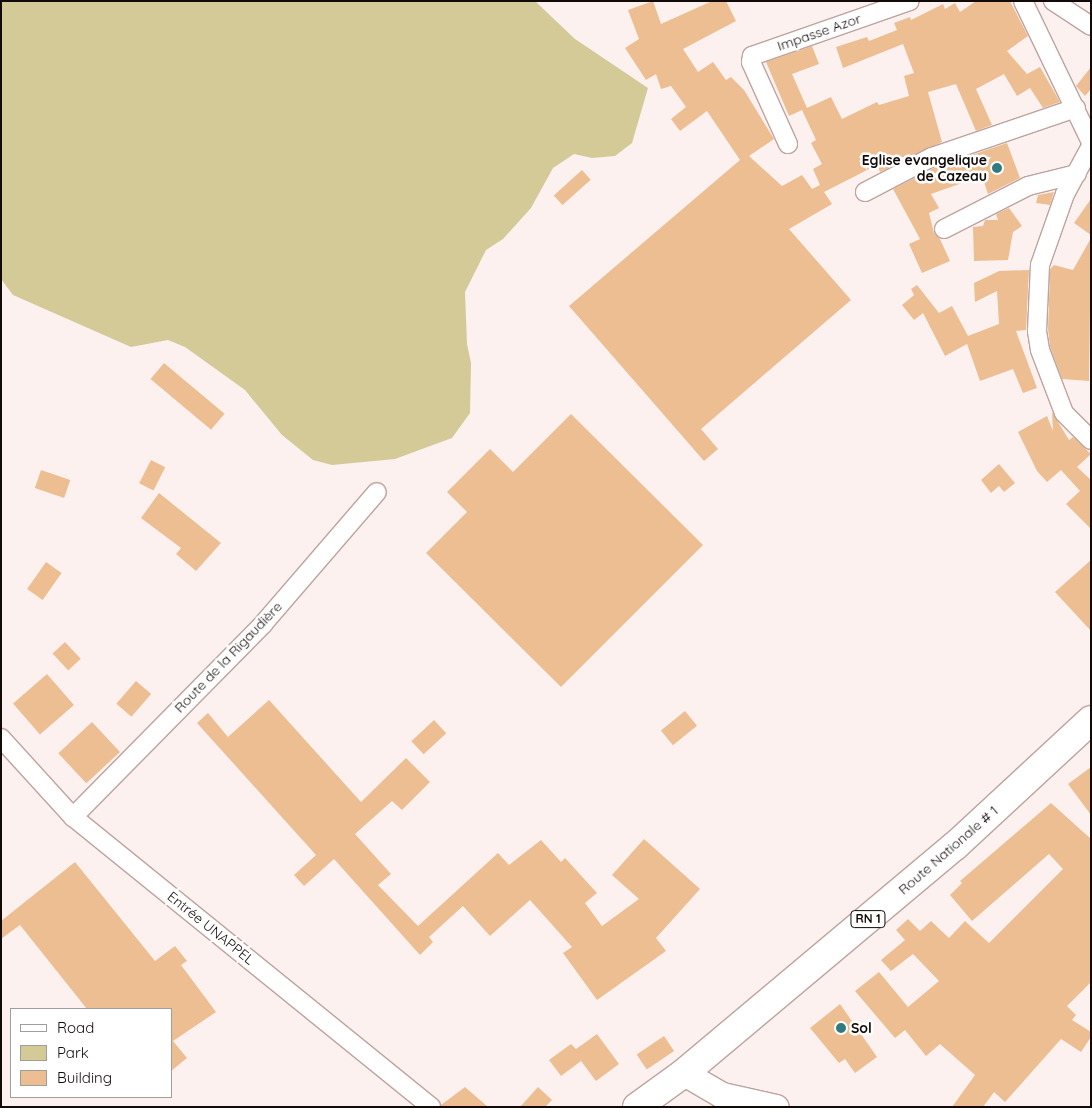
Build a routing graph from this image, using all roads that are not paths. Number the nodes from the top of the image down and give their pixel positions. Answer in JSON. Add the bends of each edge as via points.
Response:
{"nodes":[{"id":1,"x":910,"y":1,"type":"edge"},
{"id":2,"x":1023,"y":1,"type":"edge"},
{"id":3,"x":1053,"y":1,"type":"edge"},
{"id":4,"x":1091,"y":26,"type":"edge"},
{"id":5,"x":1076,"y":108,"type":"junction"},
{"id":6,"x":1091,"y":142,"type":"edge"},
{"id":7,"x":788,"y":144,"type":"dead end"},
{"id":8,"x":1091,"y":146,"type":"edge"},
{"id":9,"x":1077,"y":174,"type":"junction"},
{"id":10,"x":865,"y":192,"type":"dead end"},
{"id":11,"x":944,"y":229,"type":"dead end"},
{"id":12,"x":1091,"y":440,"type":"edge"},
{"id":13,"x":377,"y":492,"type":"dead end"},
{"id":14,"x":1091,"y":720,"type":"edge"},
{"id":15,"x":1,"y":738,"type":"edge"},
{"id":16,"x":73,"y":817,"type":"junction"},
{"id":17,"x":684,"y":1073,"type":"junction"},
{"id":18,"x":431,"y":1107,"type":"edge"},
{"id":19,"x":637,"y":1107,"type":"edge"},
{"id":20,"x":776,"y":1107,"type":"edge"}],
"edges":[{"from":1,"to":7,"type":"street","name":"Impasse Azor","via":[[756,53],[751,62]]},
{"from":2,"to":5,"type":"street"},
{"from":3,"to":4,"type":"street"},
{"from":5,"to":6,"type":"street"},
{"from":5,"to":10,"type":"street","via":[[932,157]]},
{"from":8,"to":9,"type":"street"},
{"from":9,"to":11,"type":"street","via":[[1028,186]]},
{"from":9,"to":12,"type":"street","via":[[1065,194],[1040,265],[1037,331],[1040,350],[1064,413]]},
{"from":13,"to":16,"type":"street","name":"Route de la Rigaudière","via":[[263,624]]},
{"from":14,"to":17,"type":"main road","name":"Route Nationale # 1","number":"RN 1","via":[[954,846]]},
{"from":15,"to":16,"type":"street","name":"Entrée UNAPPEL"},
{"from":16,"to":18,"type":"street","name":"Entrée UNAPPEL"},
{"from":17,"to":19,"type":"main road","name":"Route Nationale # 1","number":"RN 1"},
{"from":17,"to":20,"type":"main road","via":[[722,1095]]}]}
